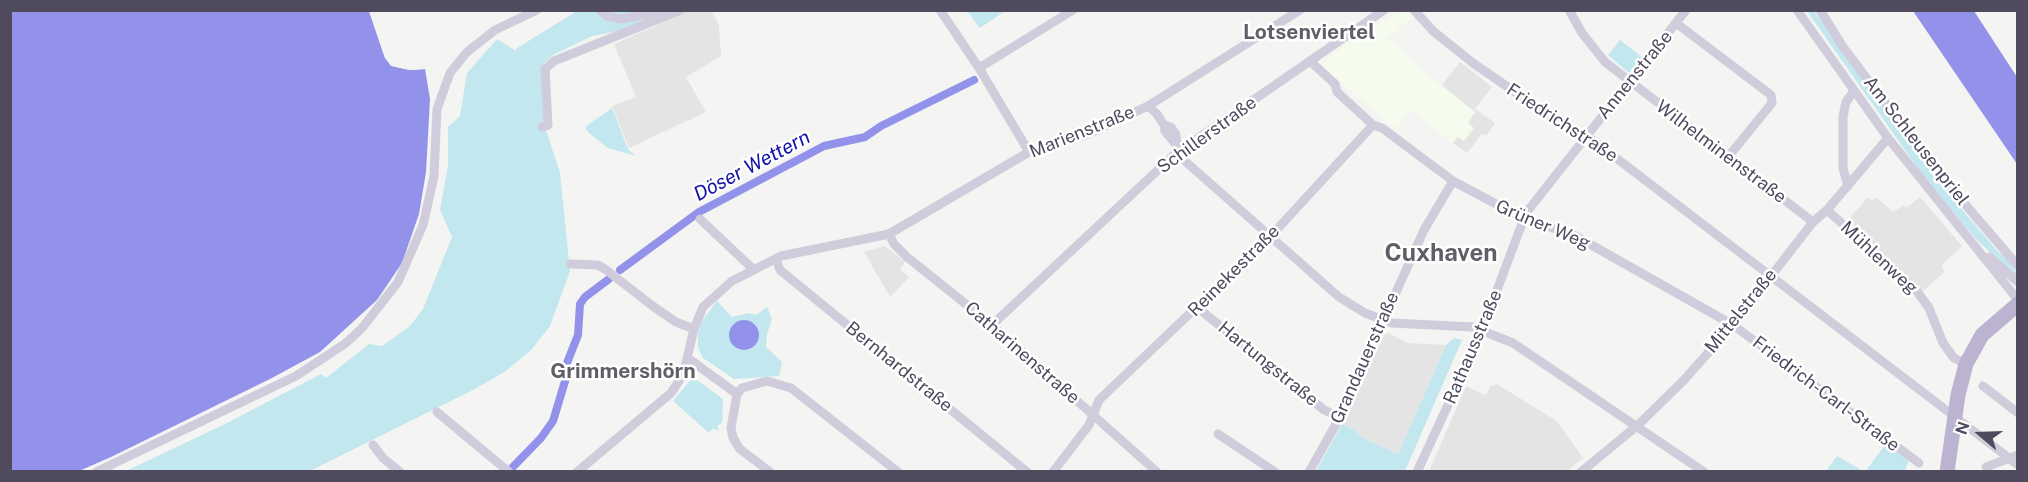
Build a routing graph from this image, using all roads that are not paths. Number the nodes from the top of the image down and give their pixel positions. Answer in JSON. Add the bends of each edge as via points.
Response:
{"nodes":[{"id":1,"x":537,"y":10,"type":"edge"},
{"id":2,"x":600,"y":10,"type":"edge"},
{"id":3,"x":666,"y":10,"type":"edge"},
{"id":4,"x":681,"y":10,"type":"edge"},
{"id":5,"x":940,"y":10,"type":"edge"},
{"id":6,"x":1073,"y":10,"type":"edge"},
{"id":7,"x":1300,"y":10,"type":"edge"},
{"id":8,"x":1384,"y":10,"type":"edge"},
{"id":9,"x":1414,"y":10,"type":"edge"},
{"id":10,"x":1569,"y":10,"type":"edge"},
{"id":11,"x":1686,"y":10,"type":"edge"},
{"id":12,"x":1797,"y":10,"type":"edge"},
{"id":13,"x":1820,"y":10,"type":"edge"},
{"id":14,"x":1676,"y":23,"type":"junction"},
{"id":15,"x":1311,"y":62,"type":"junction"},
{"id":16,"x":979,"y":68,"type":"junction"},
{"id":17,"x":1629,"y":82,"type":"junction"},
{"id":18,"x":1854,"y":91,"type":"junction"},
{"id":19,"x":1148,"y":106,"type":"junction"},
{"id":20,"x":1373,"y":124,"type":"junction"},
{"id":21,"x":542,"y":127,"type":"dead end"},
{"id":22,"x":1888,"y":138,"type":"junction"},
{"id":23,"x":1583,"y":139,"type":"junction"},
{"id":24,"x":1176,"y":147,"type":"junction"},
{"id":25,"x":1029,"y":152,"type":"junction"},
{"id":26,"x":1728,"y":157,"type":"junction"},
{"id":27,"x":1453,"y":181,"type":"junction"},
{"id":28,"x":1848,"y":186,"type":"junction"},
{"id":29,"x":1827,"y":210,"type":"junction"},
{"id":30,"x":700,"y":219,"type":"dead end"},
{"id":31,"x":1524,"y":219,"type":"junction"},
{"id":32,"x":1813,"y":222,"type":"junction"},
{"id":33,"x":889,"y":234,"type":"junction"},
{"id":34,"x":1269,"y":237,"type":"junction"},
{"id":35,"x":1974,"y":244,"type":"junction"},
{"id":36,"x":776,"y":259,"type":"junction"},
{"id":37,"x":571,"y":264,"type":"dead end"},
{"id":38,"x":2018,"y":266,"type":"edge"},
{"id":39,"x":753,"y":269,"type":"junction"},
{"id":40,"x":1770,"y":276,"type":"junction"},
{"id":41,"x":2018,"y":282,"type":"edge"},
{"id":42,"x":2018,"y":302,"type":"edge"},
{"id":43,"x":1198,"y":308,"type":"junction"},
{"id":44,"x":2018,"y":316,"type":"edge"},
{"id":45,"x":1383,"y":320,"type":"junction"},
{"id":46,"x":992,"y":325,"type":"junction"},
{"id":47,"x":1733,"y":325,"type":"junction"},
{"id":48,"x":694,"y":329,"type":"junction"},
{"id":49,"x":1483,"y":330,"type":"junction"},
{"id":50,"x":689,"y":358,"type":"junction"},
{"id":51,"x":1966,"y":364,"type":"junction"},
{"id":52,"x":1983,"y":386,"type":"dead end"},
{"id":53,"x":737,"y":394,"type":"junction"},
{"id":54,"x":437,"y":412,"type":"dead end"},
{"id":55,"x":2018,"y":413,"type":"edge"},
{"id":56,"x":1092,"y":414,"type":"junction"},
{"id":57,"x":1956,"y":415,"type":"junction"},
{"id":58,"x":1340,"y":417,"type":"junction"},
{"id":59,"x":1638,"y":425,"type":"junction"},
{"id":60,"x":1218,"y":434,"type":"dead end"},
{"id":61,"x":373,"y":445,"type":"dead end"},
{"id":62,"x":2015,"y":460,"type":"edge"},
{"id":63,"x":1919,"y":463,"type":"dead end"},
{"id":64,"x":1986,"y":467,"type":"dead end"},
{"id":65,"x":508,"y":470,"type":"edge"},
{"id":66,"x":96,"y":471,"type":"edge"},
{"id":67,"x":400,"y":471,"type":"edge"},
{"id":68,"x":577,"y":471,"type":"edge"},
{"id":69,"x":770,"y":471,"type":"edge"},
{"id":70,"x":898,"y":471,"type":"edge"},
{"id":71,"x":1027,"y":471,"type":"edge"},
{"id":72,"x":1053,"y":471,"type":"edge"},
{"id":73,"x":1157,"y":471,"type":"edge"},
{"id":74,"x":1275,"y":471,"type":"edge"},
{"id":75,"x":1308,"y":471,"type":"edge"},
{"id":76,"x":1417,"y":471,"type":"edge"},
{"id":77,"x":1581,"y":471,"type":"edge"},
{"id":78,"x":1704,"y":471,"type":"edge"},
{"id":79,"x":1947,"y":471,"type":"edge"}],
"edges":[{"from":1,"to":66,"type":"street","via":[[495,30],[467,52],[450,73],[437,109],[434,176],[423,225],[398,282],[362,328],[296,376]]},
{"from":2,"to":3,"type":"street","via":[[622,19]]},
{"from":4,"to":21,"type":"street","via":[[554,61],[545,69],[548,124]]},
{"from":5,"to":16,"type":"street"},
{"from":6,"to":16,"type":"street"},
{"from":7,"to":19,"type":"street","name":"Marienstraße"},
{"from":8,"to":15,"type":"street","name":"Schillerstraße"},
{"from":9,"to":23,"type":"street","name":"Friedrichstraße","via":[[1473,63]]},
{"from":10,"to":17,"type":"street","name":"Wilhelminenstraße","via":[[1605,62]]},
{"from":11,"to":14,"type":"street","name":"Annenstraße"},
{"from":12,"to":18,"type":"street"},
{"from":13,"to":38,"type":"street","name":"Am Schleusenpriel","via":[[1843,47],[1940,175]]},
{"from":14,"to":17,"type":"street","name":"Annenstraße"},
{"from":14,"to":26,"type":"street","via":[[1771,95],[1772,102]]},
{"from":15,"to":20,"type":"street","name":"Grüner Weg"},
{"from":15,"to":24,"type":"street","name":"Schillerstraße"},
{"from":16,"to":25,"type":"street"},
{"from":17,"to":23,"type":"street","name":"Annenstraße"},
{"from":17,"to":26,"type":"street","name":"Wilhelminenstraße"},
{"from":18,"to":22,"type":"street"},
{"from":18,"to":28,"type":"street","via":[[1846,102],[1843,117],[1843,168]]},
{"from":19,"to":24,"type":"street","via":[[1176,135]]},
{"from":19,"to":25,"type":"street","name":"Marienstraße","via":[[1086,135]]},
{"from":20,"to":27,"type":"street","name":"Grüner Weg"},
{"from":20,"to":34,"type":"street","name":"Reinekestraße"},
{"from":22,"to":28,"type":"street","name":"Mittelstraße"},
{"from":22,"to":35,"type":"street"},
{"from":23,"to":31,"type":"street","name":"Annenstraße"},
{"from":23,"to":40,"type":"street","name":"Friedrichstraße","via":[[1590,138]]},
{"from":24,"to":34,"type":"street","via":[[1186,162]]},
{"from":24,"to":46,"type":"street","name":"Schillerstraße"},
{"from":25,"to":33,"type":"street","name":"Marienstraße"},
{"from":26,"to":32,"type":"street","name":"Wilhelminenstraße"},
{"from":27,"to":31,"type":"street","name":"Grüner Weg"},
{"from":27,"to":45,"type":"street","name":"Grandauerstraße","via":[[1424,230]]},
{"from":28,"to":29,"type":"street","name":"Mittelstraße"},
{"from":29,"to":32,"type":"street","name":"Mittelstraße"},
{"from":29,"to":51,"type":"street","name":"Mühlenweg","via":[[1916,290],[1929,308],[1943,343],[1954,358]]},
{"from":30,"to":39,"type":"street"},
{"from":31,"to":47,"type":"street","name":"Grüner Weg","via":[[1572,234]]},
{"from":31,"to":49,"type":"street","name":"Rathausstraße"},
{"from":32,"to":40,"type":"street","name":"Mittelstraße"},
{"from":33,"to":36,"type":"street","name":"Marienstraße"},
{"from":33,"to":46,"type":"street","name":"Catharinenstraße","via":[[907,256]]},
{"from":34,"to":43,"type":"street","name":"Reinekestraße"},
{"from":34,"to":45,"type":"street","via":[[1339,297]]},
{"from":35,"to":41,"type":"street"},
{"from":35,"to":42,"type":"street"},
{"from":36,"to":39,"type":"street","name":"Marienstraße"},
{"from":36,"to":71,"type":"street","name":"Bernhardstraße","via":[[780,270]]},
{"from":37,"to":48,"type":"street","via":[[598,265],[676,322]]},
{"from":39,"to":48,"type":"street","name":"Marienstraße","via":[[709,299]]},
{"from":40,"to":47,"type":"street","name":"Mittelstraße"},
{"from":40,"to":57,"type":"street","name":"Friedrichstraße"},
{"from":42,"to":51,"type":"main road","via":[[1982,335]]},
{"from":43,"to":56,"type":"street","name":"Reinekestraße","via":[[1100,400]]},
{"from":43,"to":58,"type":"street","name":"Hartungstraße","via":[[1324,410]]},
{"from":44,"to":51,"type":"main road"},
{"from":45,"to":49,"type":"street"},
{"from":45,"to":58,"type":"street","name":"Grandauerstraße"},
{"from":46,"to":56,"type":"street","name":"Catharinenstraße"},
{"from":47,"to":59,"type":"street","name":"Mittelstraße"},
{"from":47,"to":63,"type":"street","name":"Friedrich-Carl-Straße"},
{"from":48,"to":50,"type":"street","name":"Marienstraße"},
{"from":49,"to":59,"type":"street","via":[[1529,352]]},
{"from":49,"to":76,"type":"street","name":"Rathausstraße"},
{"from":50,"to":53,"type":"street"},
{"from":50,"to":68,"type":"street","name":"Marienstraße","via":[[671,393]]},
{"from":51,"to":57,"type":"main road"},
{"from":52,"to":55,"type":"street"},
{"from":53,"to":69,"type":"street","via":[[731,419],[733,438],[740,449]]},
{"from":53,"to":70,"type":"street","via":[[742,388],[768,381],[791,388]]},
{"from":54,"to":65,"type":"street"},
{"from":56,"to":72,"type":"street","name":"Reinekestraße","via":[[1089,425]]},
{"from":56,"to":73,"type":"street","name":"Catharinenstraße"},
{"from":57,"to":62,"type":"street","name":"Friedrichstraße"},
{"from":57,"to":79,"type":"main road"},
{"from":58,"to":75,"type":"street","name":"Grandauerstraße"},
{"from":59,"to":77,"type":"street","name":"Mittelstraße"},
{"from":59,"to":78,"type":"street"},
{"from":60,"to":74,"type":"street"},
{"from":61,"to":67,"type":"street"},
{"from":62,"to":64,"type":"street"}]}
